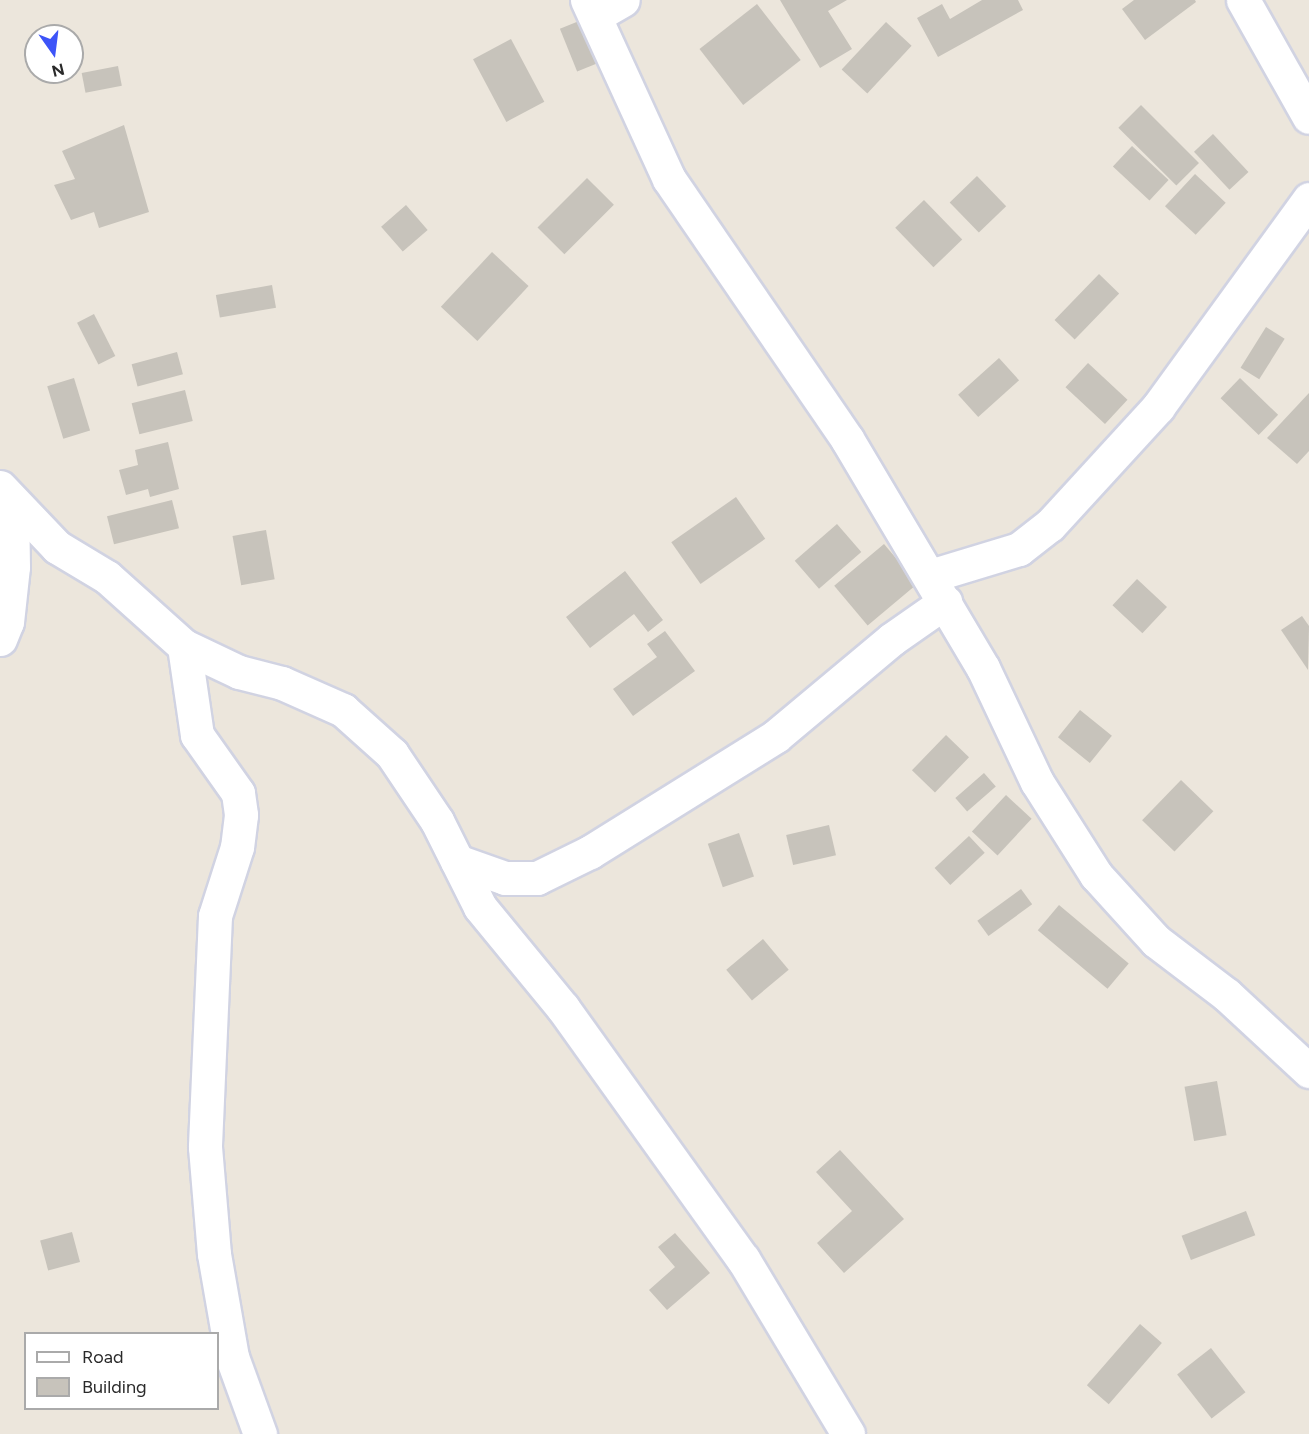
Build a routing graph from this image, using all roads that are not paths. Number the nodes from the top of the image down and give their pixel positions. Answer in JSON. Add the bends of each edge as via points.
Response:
{"nodes":[{"id":1,"x":623,"y":0,"type":"edge"},
{"id":2,"x":1243,"y":0,"type":"edge"},
{"id":3,"x":591,"y":8,"type":"edge"},
{"id":4,"x":1309,"y":117,"type":"edge"},
{"id":5,"x":1309,"y":199,"type":"edge"},
{"id":6,"x":6,"y":496,"type":"edge"},
{"id":7,"x":938,"y":589,"type":"junction"},
{"id":8,"x":0,"y":639,"type":"edge"},
{"id":9,"x":184,"y":646,"type":"junction"},
{"id":10,"x":457,"y":861,"type":"junction"},
{"id":11,"x":1309,"y":1071,"type":"edge"},
{"id":12,"x":260,"y":1434,"type":"edge"},
{"id":13,"x":848,"y":1434,"type":"edge"}],
"edges":[{"from":1,"to":3,"type":"street"},
{"from":2,"to":4,"type":"street"},
{"from":3,"to":7,"type":"street","via":[[669,179],[847,439]]},
{"from":5,"to":7,"type":"street","via":[[1158,407],[1050,525],[1019,549]]},
{"from":6,"to":8,"type":"street","via":[[13,567],[7,622]]},
{"from":6,"to":9,"type":"street","via":[[57,547],[138,602]]},
{"from":7,"to":10,"type":"street","via":[[892,639],[776,736],[590,852],[537,878],[505,878]]},
{"from":7,"to":11,"type":"street","via":[[984,668],[1038,782],[1096,875],[1156,941],[1227,995]]},
{"from":9,"to":10,"type":"street","via":[[229,668],[282,683],[343,710],[392,754]]},
{"from":9,"to":12,"type":"street","via":[[197,735],[238,793],[241,814],[237,847],[214,916],[205,1148],[214,1254],[232,1358]]},
{"from":10,"to":13,"type":"street","via":[[480,907],[562,1008],[744,1259]]}]}
